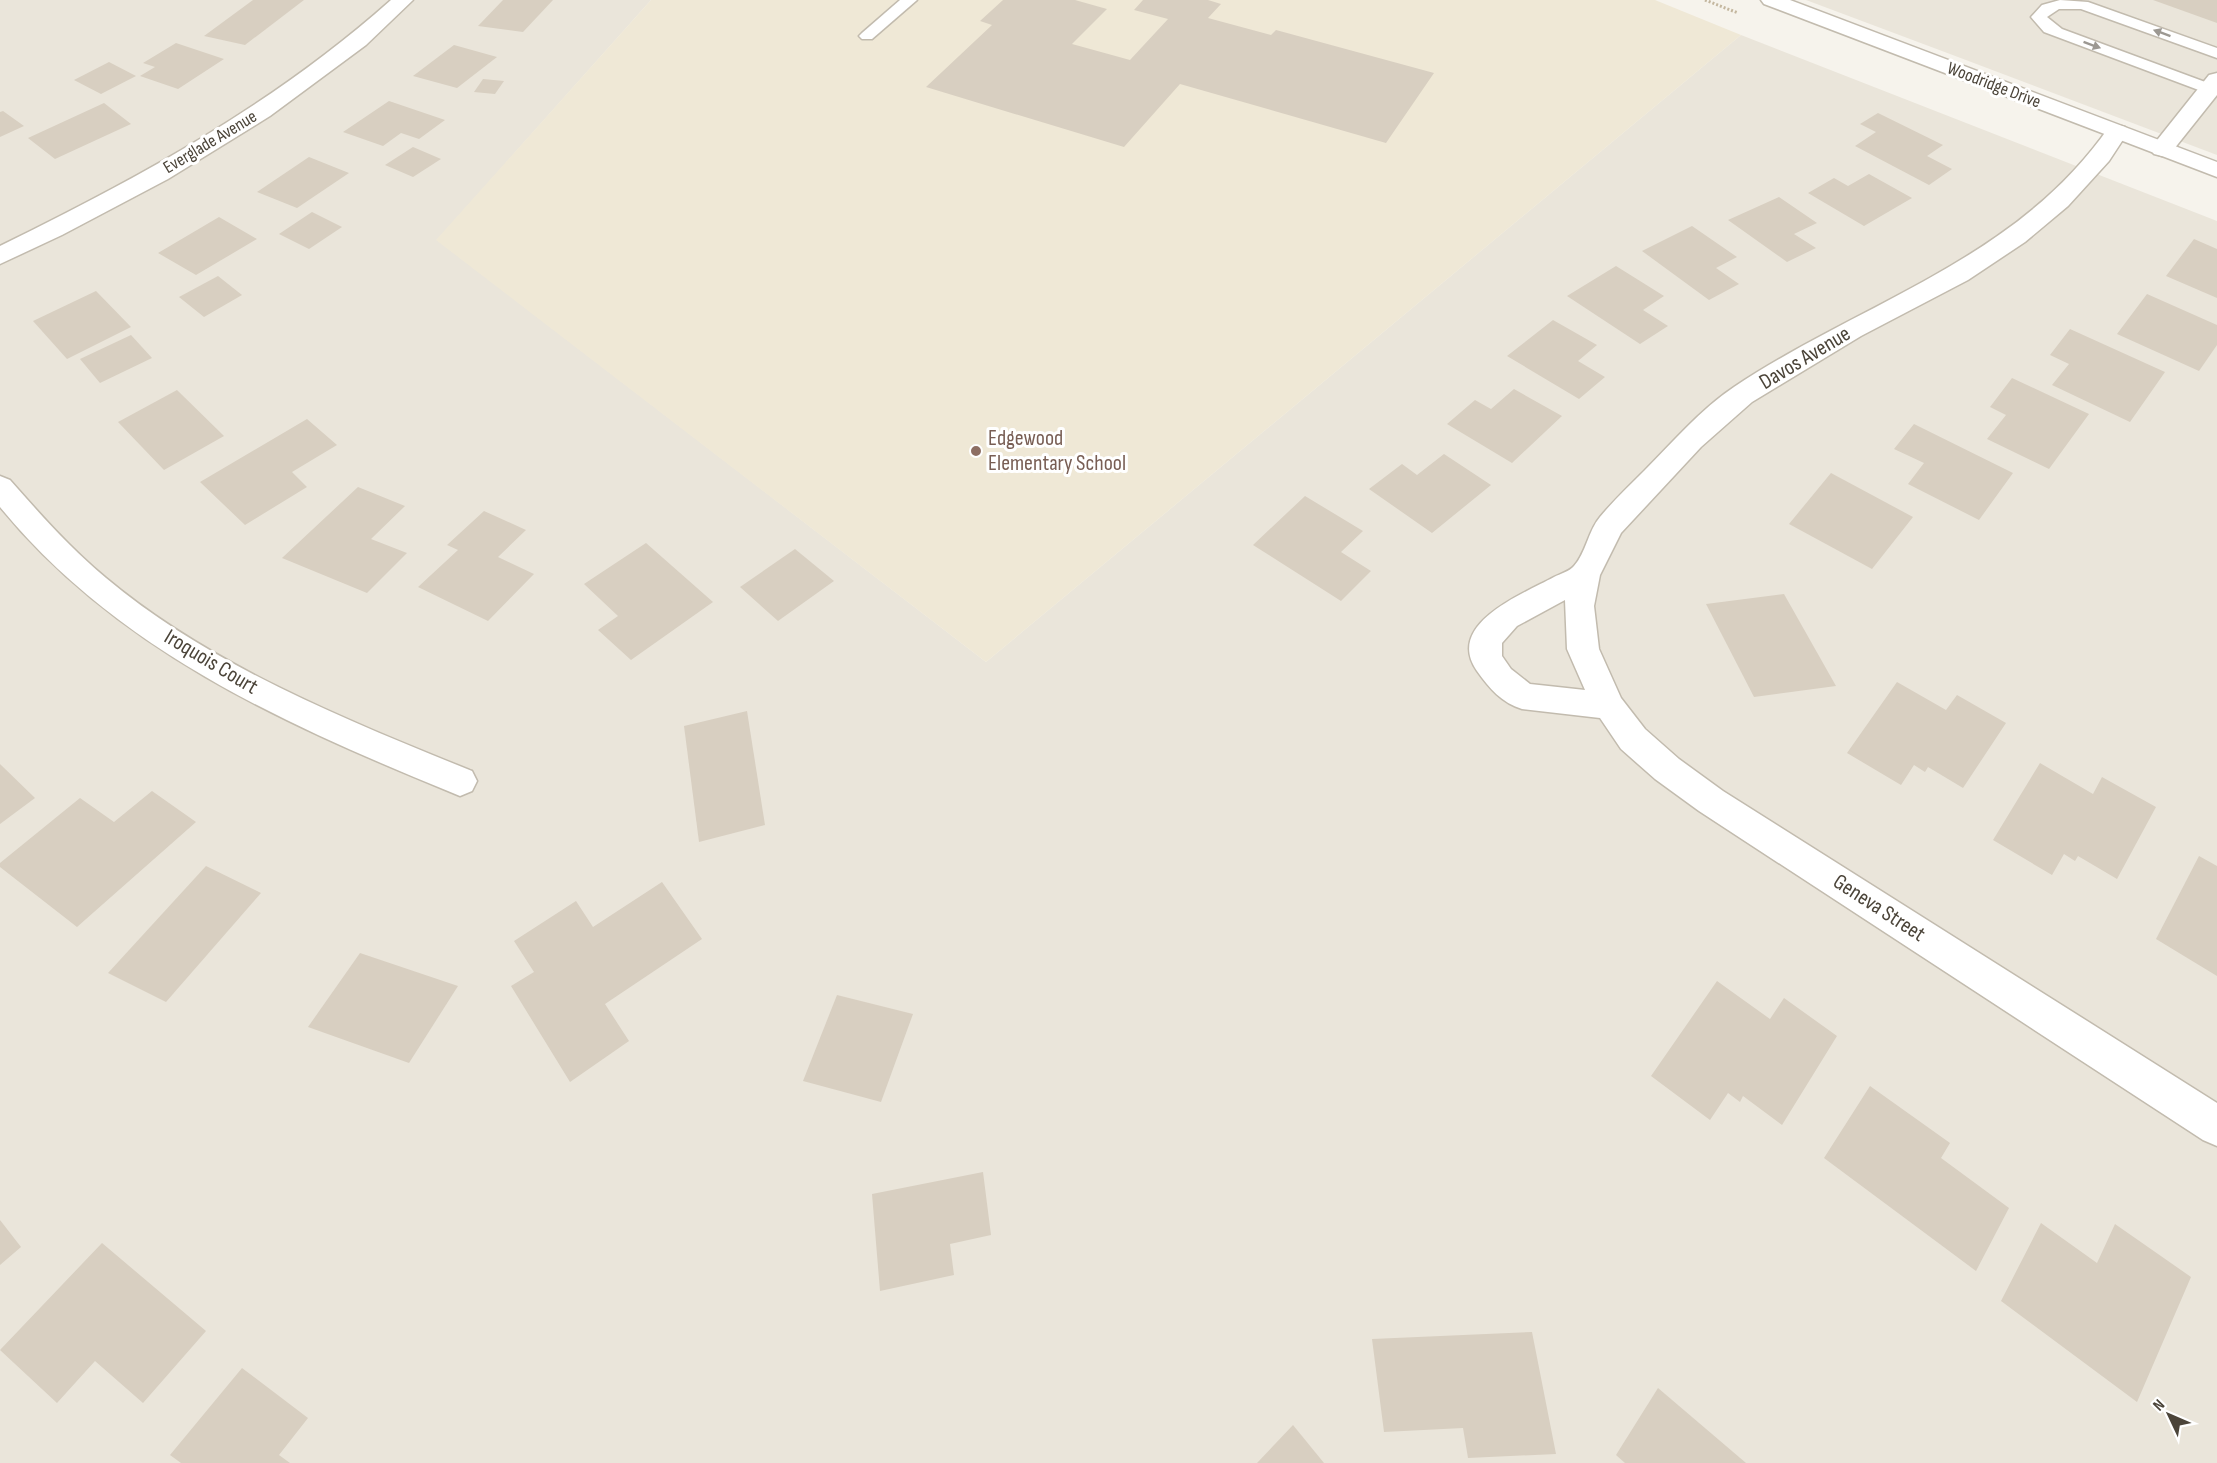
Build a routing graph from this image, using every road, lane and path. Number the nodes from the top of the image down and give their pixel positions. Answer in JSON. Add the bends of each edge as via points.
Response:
{"nodes":[{"id":1,"x":403,"y":0,"type":"edge"},
{"id":2,"x":909,"y":0,"type":"edge"},
{"id":3,"x":1771,"y":0,"type":"edge"},
{"id":4,"x":867,"y":36,"type":"dead end"},
{"id":5,"x":2217,"y":53,"type":"edge"},
{"id":6,"x":2213,"y":84,"type":"edge"},
{"id":7,"x":2117,"y":132,"type":"junction"},
{"id":8,"x":2162,"y":149,"type":"junction"},
{"id":9,"x":2217,"y":170,"type":"edge"},
{"id":10,"x":0,"y":256,"type":"edge"},
{"id":11,"x":0,"y":487,"type":"edge"},
{"id":12,"x":1585,"y":575,"type":"junction"},
{"id":13,"x":1582,"y":649,"type":"joint"},
{"id":14,"x":1609,"y":706,"type":"junction"},
{"id":15,"x":460,"y":781,"type":"dead end"},
{"id":16,"x":2217,"y":1126,"type":"edge"}],
"edges":[{"from":1,"to":10,"type":"street","name":"Everglade Avenue","via":[[328,64],[264,109],[183,160]]},
{"from":2,"to":4,"type":"lane"},
{"from":3,"to":7,"type":"street","name":"Woodridge Drive"},
{"from":5,"to":6,"type":"lane","one_way":true,"via":[[2083,5],[2054,5],[2039,17],[2050,29],[2064,35]]},
{"from":6,"to":8,"type":"street"},
{"from":7,"to":8,"type":"street","name":"Woodridge Drive"},
{"from":7,"to":12,"type":"street","name":"Davos Avenue","via":[[2060,201],[2016,237],[1959,274],[1852,330],[1742,395],[1691,440],[1609,526]]},
{"from":8,"to":9,"type":"street","name":"Woodridge Drive"},
{"from":11,"to":15,"type":"street","name":"Iroquois Court","via":[[32,526],[129,613],[274,700],[358,740]]},
{"from":12,"to":13,"type":"street","name":"Davos Avenue","via":[[1579,606]]},
{"from":12,"to":14,"type":"street","via":[[1506,617],[1486,639],[1486,659],[1500,678],[1522,696]]},
{"from":13,"to":14,"type":"street","name":"Geneva Street"},
{"from":14,"to":16,"type":"street","name":"Geneva Street","via":[[1633,740],[1712,801]]}]}
